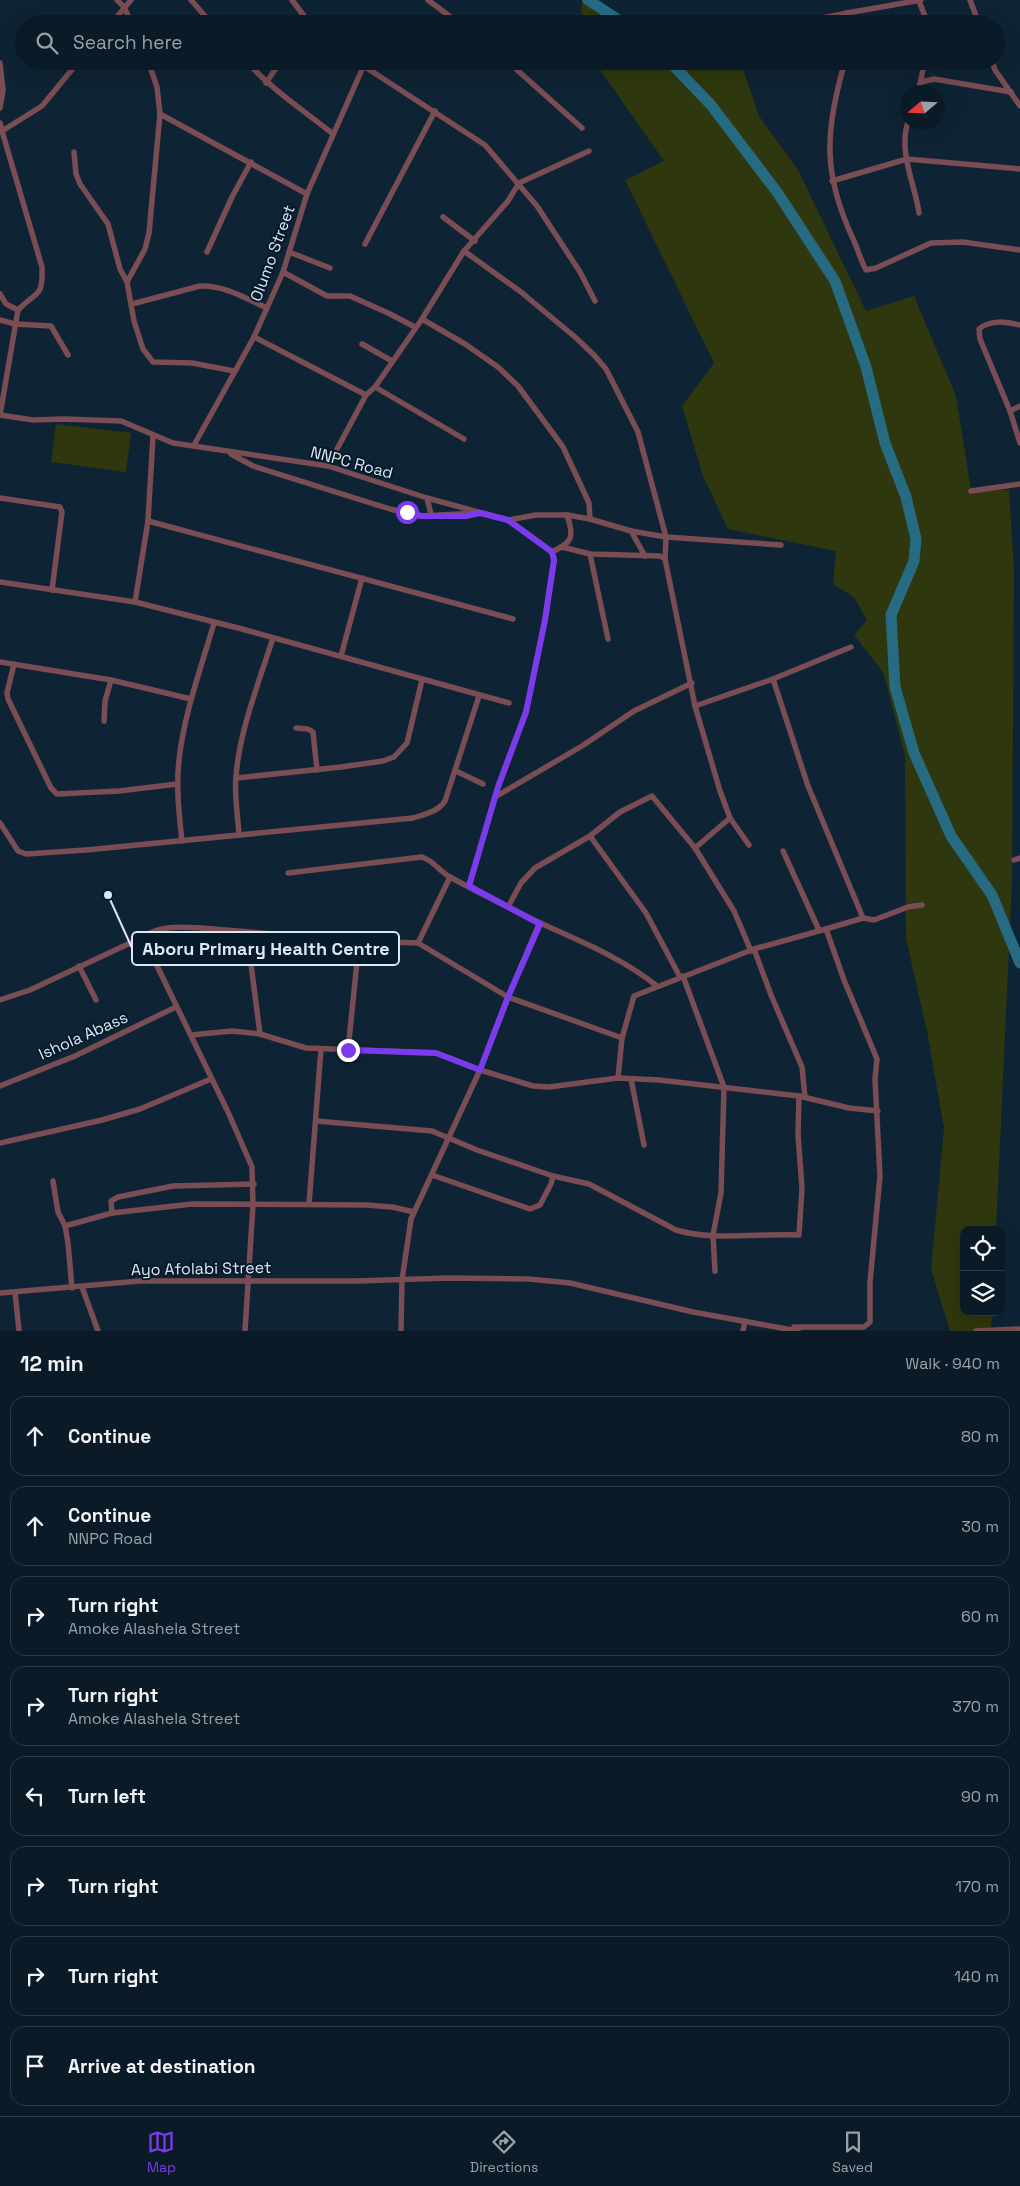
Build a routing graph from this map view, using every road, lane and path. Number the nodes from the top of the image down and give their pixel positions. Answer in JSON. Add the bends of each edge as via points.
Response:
{"nodes":[{"id":1,"x":117,"y":0,"type":"edge"},
{"id":2,"x":131,"y":0,"type":"edge"},
{"id":3,"x":191,"y":0,"type":"edge"},
{"id":4,"x":292,"y":0,"type":"edge"},
{"id":5,"x":428,"y":0,"type":"edge"},
{"id":6,"x":920,"y":0,"type":"edge"},
{"id":7,"x":970,"y":0,"type":"edge"},
{"id":8,"x":124,"y":7,"type":"junction"},
{"id":9,"x":847,"y":13,"type":"joint"},
{"id":10,"x":118,"y":15,"type":"edge"},
{"id":11,"x":128,"y":15,"type":"edge"},
{"id":12,"x":204,"y":15,"type":"edge"},
{"id":13,"x":302,"y":15,"type":"edge"},
{"id":14,"x":448,"y":15,"type":"edge"},
{"id":15,"x":837,"y":15,"type":"edge"},
{"id":16,"x":925,"y":15,"type":"edge"},
{"id":17,"x":976,"y":15,"type":"edge"},
{"id":18,"x":0,"y":63,"type":"edge"},
{"id":19,"x":72,"y":70,"type":"edge"},
{"id":20,"x":151,"y":70,"type":"edge"},
{"id":21,"x":254,"y":70,"type":"edge"},
{"id":22,"x":275,"y":70,"type":"edge"},
{"id":23,"x":362,"y":70,"type":"edge"},
{"id":24,"x":372,"y":70,"type":"edge"},
{"id":25,"x":517,"y":70,"type":"edge"},
{"id":26,"x":842,"y":70,"type":"edge"},
{"id":27,"x":924,"y":70,"type":"edge"},
{"id":28,"x":995,"y":70,"type":"edge"},
{"id":29,"x":921,"y":82,"type":"junction"},
{"id":30,"x":266,"y":83,"type":"junction"},
{"id":31,"x":920,"y":85,"type":"edge"},
{"id":32,"x":1011,"y":92,"type":"junction"},
{"id":33,"x":1020,"y":106,"type":"edge"},
{"id":34,"x":0,"y":108,"type":"edge"},
{"id":35,"x":435,"y":111,"type":"junction"},
{"id":36,"x":160,"y":114,"type":"junction"},
{"id":37,"x":0,"y":123,"type":"edge"},
{"id":38,"x":582,"y":128,"type":"dead end"},
{"id":39,"x":907,"y":130,"type":"edge"},
{"id":40,"x":2,"y":131,"type":"junction"},
{"id":41,"x":333,"y":134,"type":"junction"},
{"id":42,"x":74,"y":152,"type":"dead end"},
{"id":43,"x":589,"y":152,"type":"dead end"},
{"id":44,"x":907,"y":159,"type":"junction"},
{"id":45,"x":250,"y":162,"type":"junction"},
{"id":46,"x":1020,"y":169,"type":"edge"},
{"id":47,"x":832,"y":181,"type":"junction"},
{"id":48,"x":519,"y":183,"type":"junction"},
{"id":49,"x":307,"y":194,"type":"junction"},
{"id":50,"x":919,"y":213,"type":"dead end"},
{"id":51,"x":443,"y":217,"type":"dead end"},
{"id":52,"x":475,"y":241,"type":"junction"},
{"id":53,"x":366,"y":244,"type":"dead end"},
{"id":54,"x":1020,"y":250,"type":"edge"},
{"id":55,"x":464,"y":251,"type":"junction"},
{"id":56,"x":207,"y":252,"type":"dead end"},
{"id":57,"x":289,"y":252,"type":"junction"},
{"id":58,"x":330,"y":268,"type":"dead end"},
{"id":59,"x":283,"y":272,"type":"junction"},
{"id":60,"x":127,"y":282,"type":"junction"},
{"id":61,"x":0,"y":294,"type":"edge"},
{"id":62,"x":595,"y":301,"type":"dead end"},
{"id":63,"x":132,"y":304,"type":"junction"},
{"id":64,"x":267,"y":308,"type":"junction"},
{"id":65,"x":18,"y":310,"type":"junction"},
{"id":66,"x":0,"y":320,"type":"edge"},
{"id":67,"x":422,"y":320,"type":"junction"},
{"id":68,"x":15,"y":324,"type":"junction"},
{"id":69,"x":1020,"y":325,"type":"edge"},
{"id":70,"x":414,"y":327,"type":"junction"},
{"id":71,"x":254,"y":337,"type":"junction"},
{"id":72,"x":362,"y":344,"type":"dead end"},
{"id":73,"x":68,"y":355,"type":"dead end"},
{"id":74,"x":392,"y":360,"type":"junction"},
{"id":75,"x":234,"y":371,"type":"junction"},
{"id":76,"x":374,"y":387,"type":"junction"},
{"id":77,"x":366,"y":395,"type":"junction"},
{"id":78,"x":1020,"y":406,"type":"edge"},
{"id":79,"x":1010,"y":411,"type":"junction"},
{"id":80,"x":0,"y":415,"type":"edge"},
{"id":81,"x":153,"y":436,"type":"junction"},
{"id":82,"x":464,"y":439,"type":"dead end"},
{"id":83,"x":1020,"y":442,"type":"edge"},
{"id":84,"x":194,"y":445,"type":"junction"},
{"id":85,"x":226,"y":451,"type":"junction"},
{"id":86,"x":328,"y":466,"type":"junction"},
{"id":87,"x":1020,"y":484,"type":"edge"},
{"id":88,"x":972,"y":491,"type":"dead end"},
{"id":89,"x":0,"y":498,"type":"edge"},
{"id":90,"x":427,"y":498,"type":"junction"},
{"id":91,"x":480,"y":513,"type":"junction"},
{"id":92,"x":431,"y":514,"type":"junction"},
{"id":93,"x":567,"y":515,"type":"junction"},
{"id":94,"x":590,"y":519,"type":"junction"},
{"id":95,"x":508,"y":520,"type":"junction"},
{"id":96,"x":148,"y":521,"type":"junction"},
{"id":97,"x":631,"y":532,"type":"junction"},
{"id":98,"x":666,"y":536,"type":"junction"},
{"id":99,"x":781,"y":546,"type":"dead end"},
{"id":100,"x":562,"y":547,"type":"junction"},
{"id":101,"x":552,"y":552,"type":"junction"},
{"id":102,"x":590,"y":554,"type":"junction"},
{"id":103,"x":645,"y":556,"type":"junction"},
{"id":104,"x":665,"y":559,"type":"junction"},
{"id":105,"x":362,"y":578,"type":"junction"},
{"id":106,"x":0,"y":582,"type":"edge"},
{"id":107,"x":52,"y":590,"type":"junction"},
{"id":108,"x":135,"y":602,"type":"junction"},
{"id":109,"x":513,"y":619,"type":"dead end"},
{"id":110,"x":214,"y":623,"type":"junction"},
{"id":111,"x":273,"y":638,"type":"junction"},
{"id":112,"x":608,"y":639,"type":"dead end"},
{"id":113,"x":851,"y":647,"type":"dead end"},
{"id":114,"x":341,"y":656,"type":"junction"},
{"id":115,"x":0,"y":662,"type":"edge"},
{"id":116,"x":14,"y":664,"type":"junction"},
{"id":117,"x":772,"y":679,"type":"junction"},
{"id":118,"x":112,"y":680,"type":"junction"},
{"id":119,"x":422,"y":680,"type":"junction"},
{"id":120,"x":692,"y":683,"type":"junction"},
{"id":121,"x":479,"y":696,"type":"junction"},
{"id":122,"x":192,"y":699,"type":"junction"},
{"id":123,"x":509,"y":703,"type":"dead end"},
{"id":124,"x":695,"y":706,"type":"junction"},
{"id":125,"x":104,"y":721,"type":"dead end"},
{"id":126,"x":296,"y":728,"type":"dead end"},
{"id":127,"x":317,"y":770,"type":"junction"},
{"id":128,"x":456,"y":771,"type":"junction"},
{"id":129,"x":236,"y":778,"type":"junction"},
{"id":130,"x":177,"y":784,"type":"junction"},
{"id":131,"x":483,"y":784,"type":"dead end"},
{"id":132,"x":495,"y":797,"type":"junction"},
{"id":133,"x":730,"y":818,"type":"junction"},
{"id":134,"x":0,"y":823,"type":"edge"},
{"id":135,"x":239,"y":835,"type":"junction"},
{"id":136,"x":590,"y":836,"type":"junction"},
{"id":137,"x":182,"y":841,"type":"junction"},
{"id":138,"x":749,"y":845,"type":"dead end"},
{"id":139,"x":694,"y":848,"type":"junction"},
{"id":140,"x":783,"y":851,"type":"dead end"},
{"id":141,"x":288,"y":873,"type":"dead end"},
{"id":142,"x":450,"y":877,"type":"junction"},
{"id":143,"x":469,"y":886,"type":"junction"},
{"id":144,"x":922,"y":905,"type":"dead end"},
{"id":145,"x":508,"y":907,"type":"junction"},
{"id":146,"x":863,"y":918,"type":"junction"},
{"id":147,"x":540,"y":924,"type":"junction"},
{"id":148,"x":826,"y":929,"type":"junction"},
{"id":149,"x":819,"y":930,"type":"junction"},
{"id":150,"x":143,"y":937,"type":"junction"},
{"id":151,"x":418,"y":943,"type":"junction"},
{"id":152,"x":249,"y":949,"type":"dead end"},
{"id":153,"x":752,"y":950,"type":"junction"},
{"id":154,"x":358,"y":952,"type":"dead end"},
{"id":155,"x":79,"y":966,"type":"junction"},
{"id":156,"x":681,"y":977,"type":"junction"},
{"id":157,"x":657,"y":986,"type":"junction"},
{"id":158,"x":508,"y":997,"type":"junction"},
{"id":159,"x":0,"y":1000,"type":"edge"},
{"id":160,"x":96,"y":1000,"type":"dead end"},
{"id":161,"x":176,"y":1007,"type":"junction"},
{"id":162,"x":191,"y":1034,"type":"junction"},
{"id":163,"x":260,"y":1034,"type":"junction"},
{"id":164,"x":622,"y":1038,"type":"junction"},
{"id":165,"x":321,"y":1049,"type":"junction"},
{"id":166,"x":348,"y":1050,"type":"junction"},
{"id":167,"x":480,"y":1070,"type":"junction"},
{"id":168,"x":618,"y":1078,"type":"junction"},
{"id":169,"x":211,"y":1079,"type":"junction"},
{"id":170,"x":632,"y":1079,"type":"junction"},
{"id":171,"x":0,"y":1086,"type":"edge"},
{"id":172,"x":724,"y":1087,"type":"junction"},
{"id":173,"x":802,"y":1096,"type":"junction"},
{"id":174,"x":878,"y":1111,"type":"junction"},
{"id":175,"x":316,"y":1121,"type":"junction"},
{"id":176,"x":448,"y":1139,"type":"junction"},
{"id":177,"x":0,"y":1143,"type":"edge"},
{"id":178,"x":644,"y":1145,"type":"dead end"},
{"id":179,"x":432,"y":1174,"type":"junction"},
{"id":180,"x":553,"y":1176,"type":"junction"},
{"id":181,"x":53,"y":1181,"type":"dead end"},
{"id":182,"x":254,"y":1184,"type":"junction"},
{"id":183,"x":309,"y":1204,"type":"junction"},
{"id":184,"x":253,"y":1205,"type":"junction"},
{"id":185,"x":414,"y":1212,"type":"junction"},
{"id":186,"x":112,"y":1213,"type":"junction"},
{"id":187,"x":65,"y":1226,"type":"junction"},
{"id":188,"x":713,"y":1235,"type":"junction"},
{"id":189,"x":715,"y":1271,"type":"dead end"},
{"id":190,"x":402,"y":1280,"type":"junction"},
{"id":191,"x":249,"y":1281,"type":"junction"},
{"id":192,"x":82,"y":1287,"type":"junction"},
{"id":193,"x":72,"y":1288,"type":"junction"},
{"id":194,"x":15,"y":1292,"type":"junction"},
{"id":195,"x":0,"y":1293,"type":"edge"},
{"id":196,"x":745,"y":1321,"type":"junction"},
{"id":197,"x":776,"y":1326,"type":"junction"},
{"id":198,"x":1020,"y":1328,"type":"edge"},
{"id":199,"x":19,"y":1331,"type":"edge"},
{"id":200,"x":98,"y":1331,"type":"edge"},
{"id":201,"x":245,"y":1331,"type":"edge"},
{"id":202,"x":401,"y":1331,"type":"edge"},
{"id":203,"x":743,"y":1331,"type":"edge"},
{"id":204,"x":798,"y":1331,"type":"edge"},
{"id":205,"x":976,"y":1331,"type":"edge"}],
"edges":[{"from":1,"to":8,"type":"street"},
{"from":2,"to":8,"type":"street"},
{"from":3,"to":12,"type":"street"},
{"from":4,"to":13,"type":"street"},
{"from":5,"to":14,"type":"street"},
{"from":6,"to":9,"type":"street"},
{"from":6,"to":16,"type":"street"},
{"from":7,"to":17,"type":"street"},
{"from":8,"to":10,"type":"street"},
{"from":8,"to":11,"type":"street"},
{"from":9,"to":15,"type":"street"},
{"from":18,"to":34,"type":"street","via":[[3,90]]},
{"from":19,"to":40,"type":"street","via":[[42,106]]},
{"from":20,"to":36,"type":"street"},
{"from":21,"to":30,"type":"street"},
{"from":22,"to":30,"type":"street"},
{"from":23,"to":41,"type":"street","name":"Olumo Street"},
{"from":24,"to":35,"type":"street"},
{"from":25,"to":38,"type":"street"},
{"from":26,"to":47,"type":"street","via":[[831,133]]},
{"from":27,"to":29,"type":"street"},
{"from":28,"to":32,"type":"street"},
{"from":29,"to":31,"type":"street"},
{"from":29,"to":32,"type":"street","via":[[934,79]]},
{"from":30,"to":41,"type":"street"},
{"from":32,"to":33,"type":"street"},
{"from":35,"to":48,"type":"street","via":[[485,145]]},
{"from":35,"to":53,"type":"street"},
{"from":36,"to":45,"type":"street"},
{"from":36,"to":60,"type":"street","via":[[148,241]]},
{"from":37,"to":40,"type":"street"},
{"from":39,"to":44,"type":"street"},
{"from":40,"to":65,"type":"street","via":[[42,267],[42,287]]},
{"from":41,"to":49,"type":"street","name":"Olumo Street"},
{"from":42,"to":60,"type":"street","via":[[80,184],[108,224],[120,269]]},
{"from":43,"to":48,"type":"street"},
{"from":44,"to":46,"type":"street"},
{"from":44,"to":47,"type":"street"},
{"from":44,"to":50,"type":"street"},
{"from":45,"to":49,"type":"street"},
{"from":45,"to":56,"type":"street"},
{"from":47,"to":54,"type":"street","via":[[840,211],[868,270],[931,243],[963,242]]},
{"from":48,"to":52,"type":"street"},
{"from":48,"to":62,"type":"street","via":[[567,251]]},
{"from":49,"to":57,"type":"street","name":"Olumo Street"},
{"from":51,"to":52,"type":"street"},
{"from":52,"to":55,"type":"street"},
{"from":55,"to":67,"type":"street"},
{"from":55,"to":98,"type":"street","via":[[522,292],[576,337],[606,370],[638,432]]},
{"from":57,"to":58,"type":"street"},
{"from":57,"to":59,"type":"street","name":"Olumo Street"},
{"from":59,"to":64,"type":"street","name":"Olumo Street"},
{"from":59,"to":70,"type":"street","via":[[327,296],[350,296]]},
{"from":60,"to":63,"type":"street"},
{"from":61,"to":65,"type":"street","via":[[6,304]]},
{"from":63,"to":64,"type":"street","via":[[210,285]]},
{"from":63,"to":75,"type":"street","via":[[144,350],[153,362],[192,363]]},
{"from":64,"to":71,"type":"street","name":"Olumo Street"},
{"from":65,"to":68,"type":"street"},
{"from":66,"to":68,"type":"street"},
{"from":67,"to":70,"type":"street"},
{"from":67,"to":94,"type":"street","via":[[466,344],[518,386],[563,447],[589,502]]},
{"from":68,"to":73,"type":"street","via":[[51,326]]},
{"from":68,"to":80,"type":"street"},
{"from":69,"to":79,"type":"street","via":[[993,322],[979,329],[980,339]]},
{"from":70,"to":74,"type":"street"},
{"from":71,"to":75,"type":"street","name":"Olumo Street"},
{"from":71,"to":77,"type":"street"},
{"from":72,"to":74,"type":"street"},
{"from":74,"to":76,"type":"street"},
{"from":75,"to":84,"type":"street","name":"Olumo Street"},
{"from":76,"to":77,"type":"street"},
{"from":76,"to":82,"type":"street"},
{"from":77,"to":86,"type":"street"},
{"from":78,"to":79,"type":"street"},
{"from":79,"to":83,"type":"street"},
{"from":80,"to":81,"type":"street","name":"NNPC Road","via":[[33,420],[121,421]]},
{"from":81,"to":84,"type":"street","name":"NNPC Road","via":[[173,443]]},
{"from":81,"to":96,"type":"street"},
{"from":84,"to":85,"type":"street","name":"NNPC Road"},
{"from":85,"to":86,"type":"street","name":"NNPC Road"},
{"from":85,"to":92,"type":"street","via":[[253,466],[390,509],[421,516]]},
{"from":86,"to":90,"type":"street","name":"NNPC Road"},
{"from":87,"to":88,"type":"street"},
{"from":89,"to":107,"type":"street","via":[[60,507]]},
{"from":90,"to":91,"type":"street","name":"NNPC Road"},
{"from":90,"to":92,"type":"street"},
{"from":91,"to":92,"type":"street"},
{"from":91,"to":95,"type":"street","name":"NNPC Road"},
{"from":93,"to":94,"type":"street","name":"NNPC Road"},
{"from":93,"to":95,"type":"street","name":"NNPC Road","via":[[536,515]]},
{"from":93,"to":100,"type":"street","via":[[572,528],[571,537]]},
{"from":94,"to":97,"type":"street","name":"NNPC Road"},
{"from":95,"to":101,"type":"street"},
{"from":96,"to":105,"type":"street"},
{"from":96,"to":108,"type":"street"},
{"from":97,"to":98,"type":"street","name":"NNPC Road"},
{"from":97,"to":103,"type":"street"},
{"from":98,"to":99,"type":"street","name":"NNPC Road"},
{"from":98,"to":104,"type":"street"},
{"from":100,"to":101,"type":"street"},
{"from":100,"to":102,"type":"street"},
{"from":101,"to":132,"type":"street","via":[[554,560],[546,612],[528,704]]},
{"from":102,"to":103,"type":"street"},
{"from":102,"to":112,"type":"street"},
{"from":103,"to":104,"type":"street"},
{"from":104,"to":120,"type":"street"},
{"from":105,"to":109,"type":"street"},
{"from":105,"to":114,"type":"street"},
{"from":106,"to":107,"type":"street"},
{"from":107,"to":108,"type":"street"},
{"from":108,"to":110,"type":"street"},
{"from":110,"to":111,"type":"street"},
{"from":110,"to":122,"type":"street"},
{"from":111,"to":114,"type":"street"},
{"from":111,"to":129,"type":"street","via":[[250,711]]},
{"from":113,"to":117,"type":"street"},
{"from":114,"to":119,"type":"street"},
{"from":115,"to":116,"type":"street"},
{"from":116,"to":118,"type":"street"},
{"from":116,"to":130,"type":"street","via":[[8,700],[51,788],[57,794]]},
{"from":117,"to":124,"type":"street"},
{"from":117,"to":146,"type":"street","via":[[808,786]]},
{"from":118,"to":122,"type":"street"},
{"from":118,"to":125,"type":"street","via":[[105,701]]},
{"from":119,"to":121,"type":"street"},
{"from":119,"to":127,"type":"street","via":[[407,743],[394,757]]},
{"from":120,"to":124,"type":"street"},
{"from":120,"to":132,"type":"street","via":[[634,710],[582,746]]},
{"from":121,"to":123,"type":"street"},
{"from":121,"to":128,"type":"street"},
{"from":122,"to":130,"type":"street"},
{"from":124,"to":133,"type":"street"},
{"from":126,"to":127,"type":"street","via":[[313,732]]},
{"from":127,"to":129,"type":"street"},
{"from":128,"to":131,"type":"street"},
{"from":128,"to":135,"type":"street","via":[[441,807],[430,813],[413,818]]},
{"from":129,"to":135,"type":"street"},
{"from":130,"to":137,"type":"street"},
{"from":132,"to":143,"type":"street"},
{"from":133,"to":138,"type":"street"},
{"from":133,"to":139,"type":"street"},
{"from":134,"to":137,"type":"street","via":[[18,851],[26,854]]},
{"from":135,"to":137,"type":"street"},
{"from":136,"to":139,"type":"street","via":[[620,812],[652,796]]},
{"from":136,"to":145,"type":"street","via":[[535,868],[521,883]]},
{"from":136,"to":156,"type":"street","via":[[646,913]]},
{"from":139,"to":153,"type":"street","via":[[734,912]]},
{"from":140,"to":149,"type":"street"},
{"from":141,"to":142,"type":"street","via":[[422,857]]},
{"from":142,"to":143,"type":"street"},
{"from":142,"to":151,"type":"street"},
{"from":143,"to":145,"type":"street"},
{"from":144,"to":146,"type":"street","via":[[874,920]]},
{"from":145,"to":147,"type":"street"},
{"from":146,"to":148,"type":"street"},
{"from":147,"to":157,"type":"street","via":[[595,946],[636,969]]},
{"from":147,"to":158,"type":"street"},
{"from":148,"to":149,"type":"street"},
{"from":148,"to":174,"type":"street","via":[[877,1059]]},
{"from":149,"to":153,"type":"street"},
{"from":150,"to":151,"type":"street","via":[[151,932],[182,927]]},
{"from":150,"to":155,"type":"street"},
{"from":150,"to":161,"type":"street"},
{"from":151,"to":158,"type":"street"},
{"from":152,"to":163,"type":"street"},
{"from":153,"to":156,"type":"street"},
{"from":153,"to":173,"type":"street","via":[[802,1066]]},
{"from":154,"to":166,"type":"street"},
{"from":155,"to":159,"type":"street","via":[[30,990]]},
{"from":155,"to":160,"type":"street"},
{"from":156,"to":157,"type":"street"},
{"from":156,"to":172,"type":"street"},
{"from":157,"to":164,"type":"street","via":[[634,996]]},
{"from":158,"to":164,"type":"street"},
{"from":158,"to":167,"type":"street"},
{"from":161,"to":162,"type":"street"},
{"from":161,"to":171,"type":"street","name":"Ishola Abass","via":[[75,1056]]},
{"from":162,"to":163,"type":"street","via":[[232,1031]]},
{"from":162,"to":169,"type":"street"},
{"from":163,"to":165,"type":"street","via":[[298,1047]]},
{"from":164,"to":168,"type":"street"},
{"from":165,"to":166,"type":"street"},
{"from":165,"to":175,"type":"street"},
{"from":166,"to":167,"type":"street","via":[[436,1053]]},
{"from":167,"to":168,"type":"street","via":[[533,1086],[549,1087]]},
{"from":167,"to":176,"type":"street"},
{"from":168,"to":170,"type":"street"},
{"from":169,"to":177,"type":"street","via":[[133,1111]]},
{"from":169,"to":182,"type":"street","via":[[249,1159]]},
{"from":170,"to":172,"type":"street"},
{"from":170,"to":178,"type":"street"},
{"from":172,"to":173,"type":"street"},
{"from":172,"to":188,"type":"street","via":[[721,1193]]},
{"from":173,"to":174,"type":"street","via":[[849,1108]]},
{"from":173,"to":188,"type":"street","via":[[798,1135],[802,1188],[799,1235]]},
{"from":174,"to":197,"type":"street","via":[[880,1176],[870,1282],[870,1322],[864,1327]]},
{"from":175,"to":176,"type":"street","via":[[432,1131]]},
{"from":175,"to":183,"type":"street"},
{"from":176,"to":179,"type":"street"},
{"from":176,"to":180,"type":"street"},
{"from":179,"to":180,"type":"street","via":[[530,1209],[540,1205]]},
{"from":179,"to":185,"type":"street"},
{"from":180,"to":188,"type":"street","via":[[589,1184],[676,1230],[699,1236]]},
{"from":181,"to":187,"type":"street","via":[[58,1212]]},
{"from":182,"to":184,"type":"street"},
{"from":182,"to":186,"type":"street","via":[[174,1186],[114,1198],[111,1201]]},
{"from":183,"to":184,"type":"street"},
{"from":183,"to":185,"type":"street","via":[[392,1207]]},
{"from":184,"to":186,"type":"street","via":[[192,1204]]},
{"from":184,"to":191,"type":"street"},
{"from":185,"to":190,"type":"street"},
{"from":186,"to":187,"type":"street"},
{"from":187,"to":193,"type":"street"},
{"from":188,"to":189,"type":"street"},
{"from":190,"to":191,"type":"street","name":"Ayo Afolabi Street"},
{"from":190,"to":196,"type":"street","name":"Ayo Afolabi Street","via":[[448,1278],[570,1282],[693,1312]]},
{"from":190,"to":202,"type":"street"},
{"from":191,"to":192,"type":"street","name":"Ayo Afolabi Street","via":[[140,1281]]},
{"from":191,"to":201,"type":"street"},
{"from":192,"to":193,"type":"street","name":"Ayo Afolabi Street"},
{"from":192,"to":200,"type":"street"},
{"from":193,"to":194,"type":"street","name":"Ayo Afolabi Street"},
{"from":194,"to":195,"type":"street","name":"Ayo Afolabi Street"},
{"from":194,"to":199,"type":"street"},
{"from":196,"to":197,"type":"street","name":"Ayo Afolabi Street"},
{"from":196,"to":203,"type":"street"},
{"from":197,"to":204,"type":"street"},
{"from":198,"to":205,"type":"street"}]}
